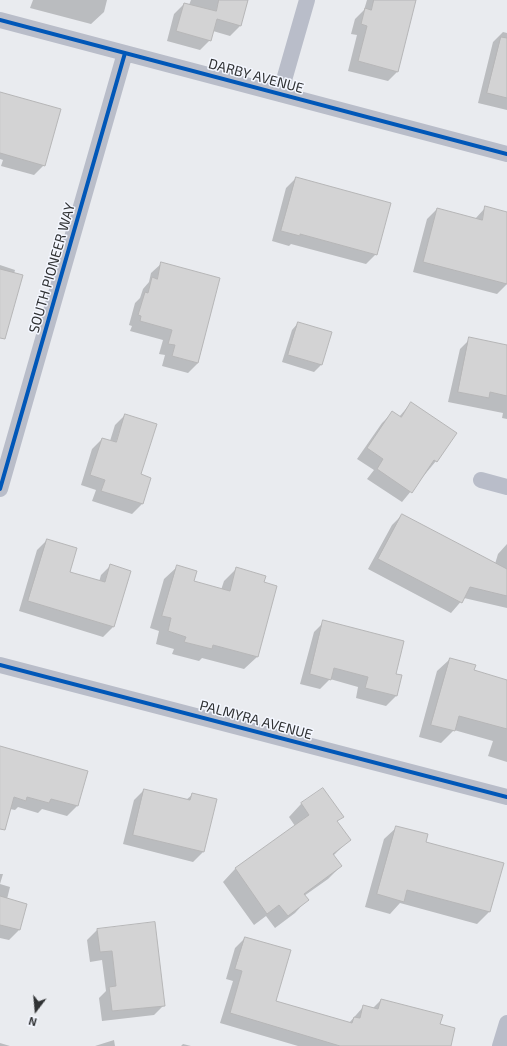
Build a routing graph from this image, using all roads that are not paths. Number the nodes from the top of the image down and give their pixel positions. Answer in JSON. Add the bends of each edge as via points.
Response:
{"nodes":[{"id":1,"x":308,"y":0,"type":"edge"},
{"id":2,"x":0,"y":20,"type":"edge"},
{"id":3,"x":125,"y":53,"type":"junction"},
{"id":4,"x":280,"y":94,"type":"junction"},
{"id":5,"x":507,"y":154,"type":"edge"},
{"id":6,"x":481,"y":480,"type":"dead end"},
{"id":7,"x":507,"y":487,"type":"edge"},
{"id":8,"x":0,"y":489,"type":"edge"},
{"id":9,"x":0,"y":665,"type":"edge"},
{"id":10,"x":507,"y":797,"type":"edge"},
{"id":11,"x":507,"y":1023,"type":"edge"},
{"id":12,"x":500,"y":1046,"type":"edge"}],
"edges":[{"from":1,"to":4,"type":"street"},
{"from":2,"to":3,"type":"street","name":"DARBY AVENUE"},
{"from":3,"to":4,"type":"street","name":"DARBY AVENUE"},
{"from":3,"to":8,"type":"street","name":"SOUTH PIONEER WAY"},
{"from":4,"to":5,"type":"street","name":"DARBY AVENUE"},
{"from":6,"to":7,"type":"street"},
{"from":9,"to":10,"type":"street","name":"PALMYRA AVENUE"},
{"from":11,"to":12,"type":"street"}]}
